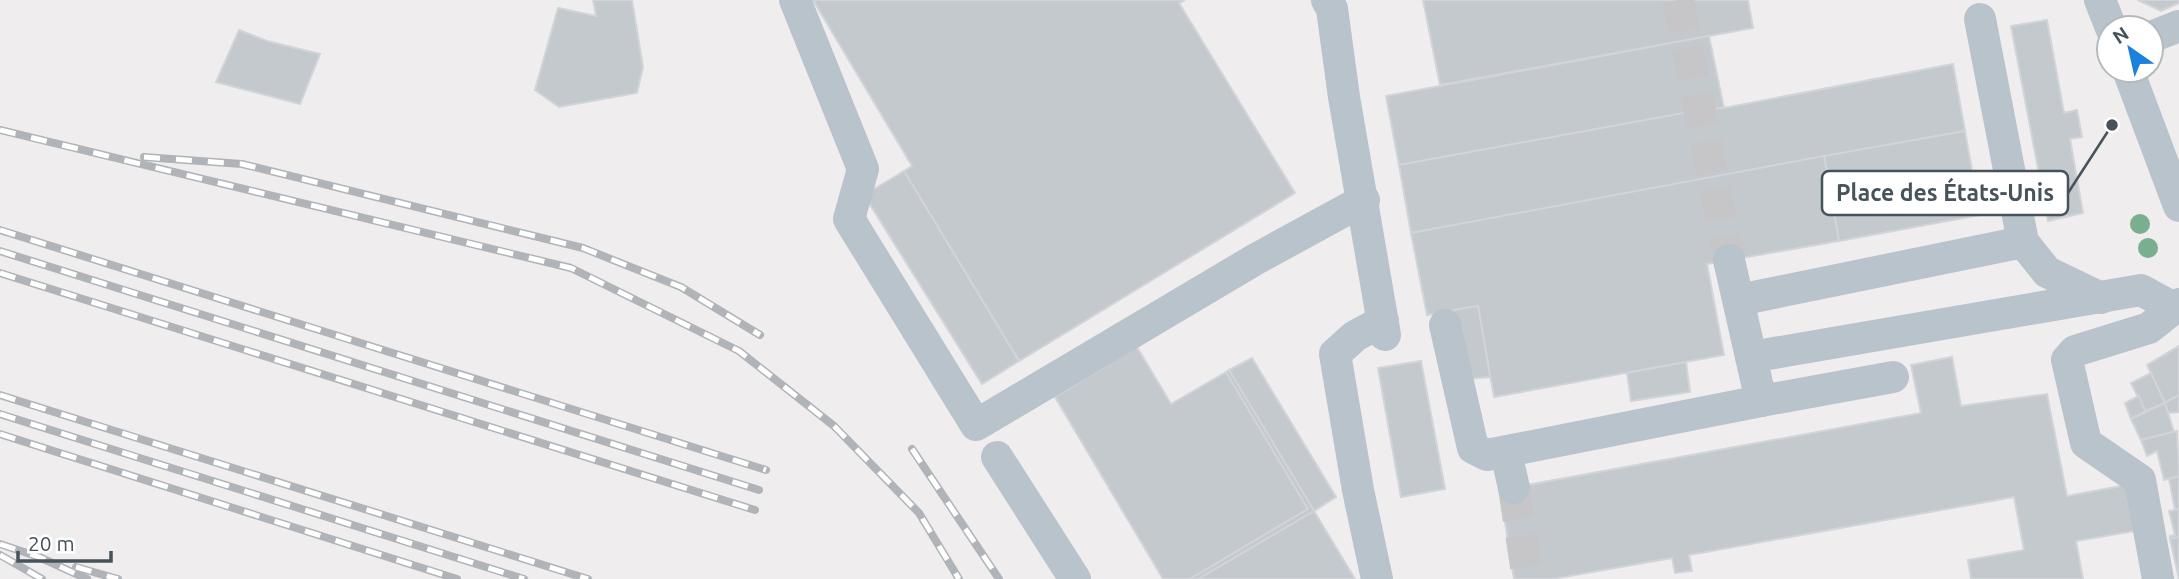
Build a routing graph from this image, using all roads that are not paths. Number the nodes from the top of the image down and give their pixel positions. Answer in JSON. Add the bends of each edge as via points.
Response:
{"nodes":[{"id":1,"x":795,"y":0,"type":"edge"},
{"id":2,"x":1327,"y":0,"type":"edge"},
{"id":3,"x":1980,"y":19,"type":"dead end"},
{"id":4,"x":2133,"y":84,"type":"edge"},
{"id":5,"x":1364,"y":200,"type":"junction"},
{"id":6,"x":2179,"y":206,"type":"edge"},
{"id":7,"x":2023,"y":242,"type":"junction"},
{"id":8,"x":1729,"y":260,"type":"tunnel mouth"},
{"id":9,"x":2101,"y":298,"type":"junction"},
{"id":10,"x":1739,"y":300,"type":"junction"},
{"id":11,"x":2176,"y":306,"type":"edge"},
{"id":12,"x":1445,"y":325,"type":"dead end"},
{"id":13,"x":1751,"y":356,"type":"junction"},
{"id":14,"x":1893,"y":377,"type":"dead end"},
{"id":15,"x":1761,"y":401,"type":"junction"},
{"id":16,"x":1506,"y":452,"type":"junction"},
{"id":17,"x":998,"y":457,"type":"dead end"},
{"id":18,"x":1514,"y":488,"type":"tunnel mouth"},
{"id":19,"x":1074,"y":579,"type":"edge"},
{"id":20,"x":1377,"y":579,"type":"edge"},
{"id":21,"x":2158,"y":579,"type":"edge"}],
"edges":[{"from":1,"to":5,"type":"street","via":[[863,170],[849,219],[976,425],[1255,259]]},
{"from":2,"to":5,"type":"street"},
{"from":3,"to":7,"type":"street"},
{"from":4,"to":6,"type":"street"},
{"from":5,"to":20,"type":"street","via":[[1384,328],[1355,336],[1335,354]]},
{"from":7,"to":9,"type":"street","via":[[2047,272]]},
{"from":7,"to":10,"type":"street"},
{"from":8,"to":10,"type":"street"},
{"from":9,"to":11,"type":"street","via":[[2141,290]]},
{"from":9,"to":13,"type":"street"},
{"from":10,"to":13,"type":"street"},
{"from":11,"to":21,"type":"street","via":[[2149,328],[2075,351],[2067,360],[2086,443],[2140,480]]},
{"from":12,"to":16,"type":"street","via":[[1473,447],[1486,455]]},
{"from":13,"to":15,"type":"street"},
{"from":14,"to":15,"type":"street"},
{"from":15,"to":16,"type":"street"},
{"from":16,"to":18,"type":"street"},
{"from":17,"to":19,"type":"street"}]}
